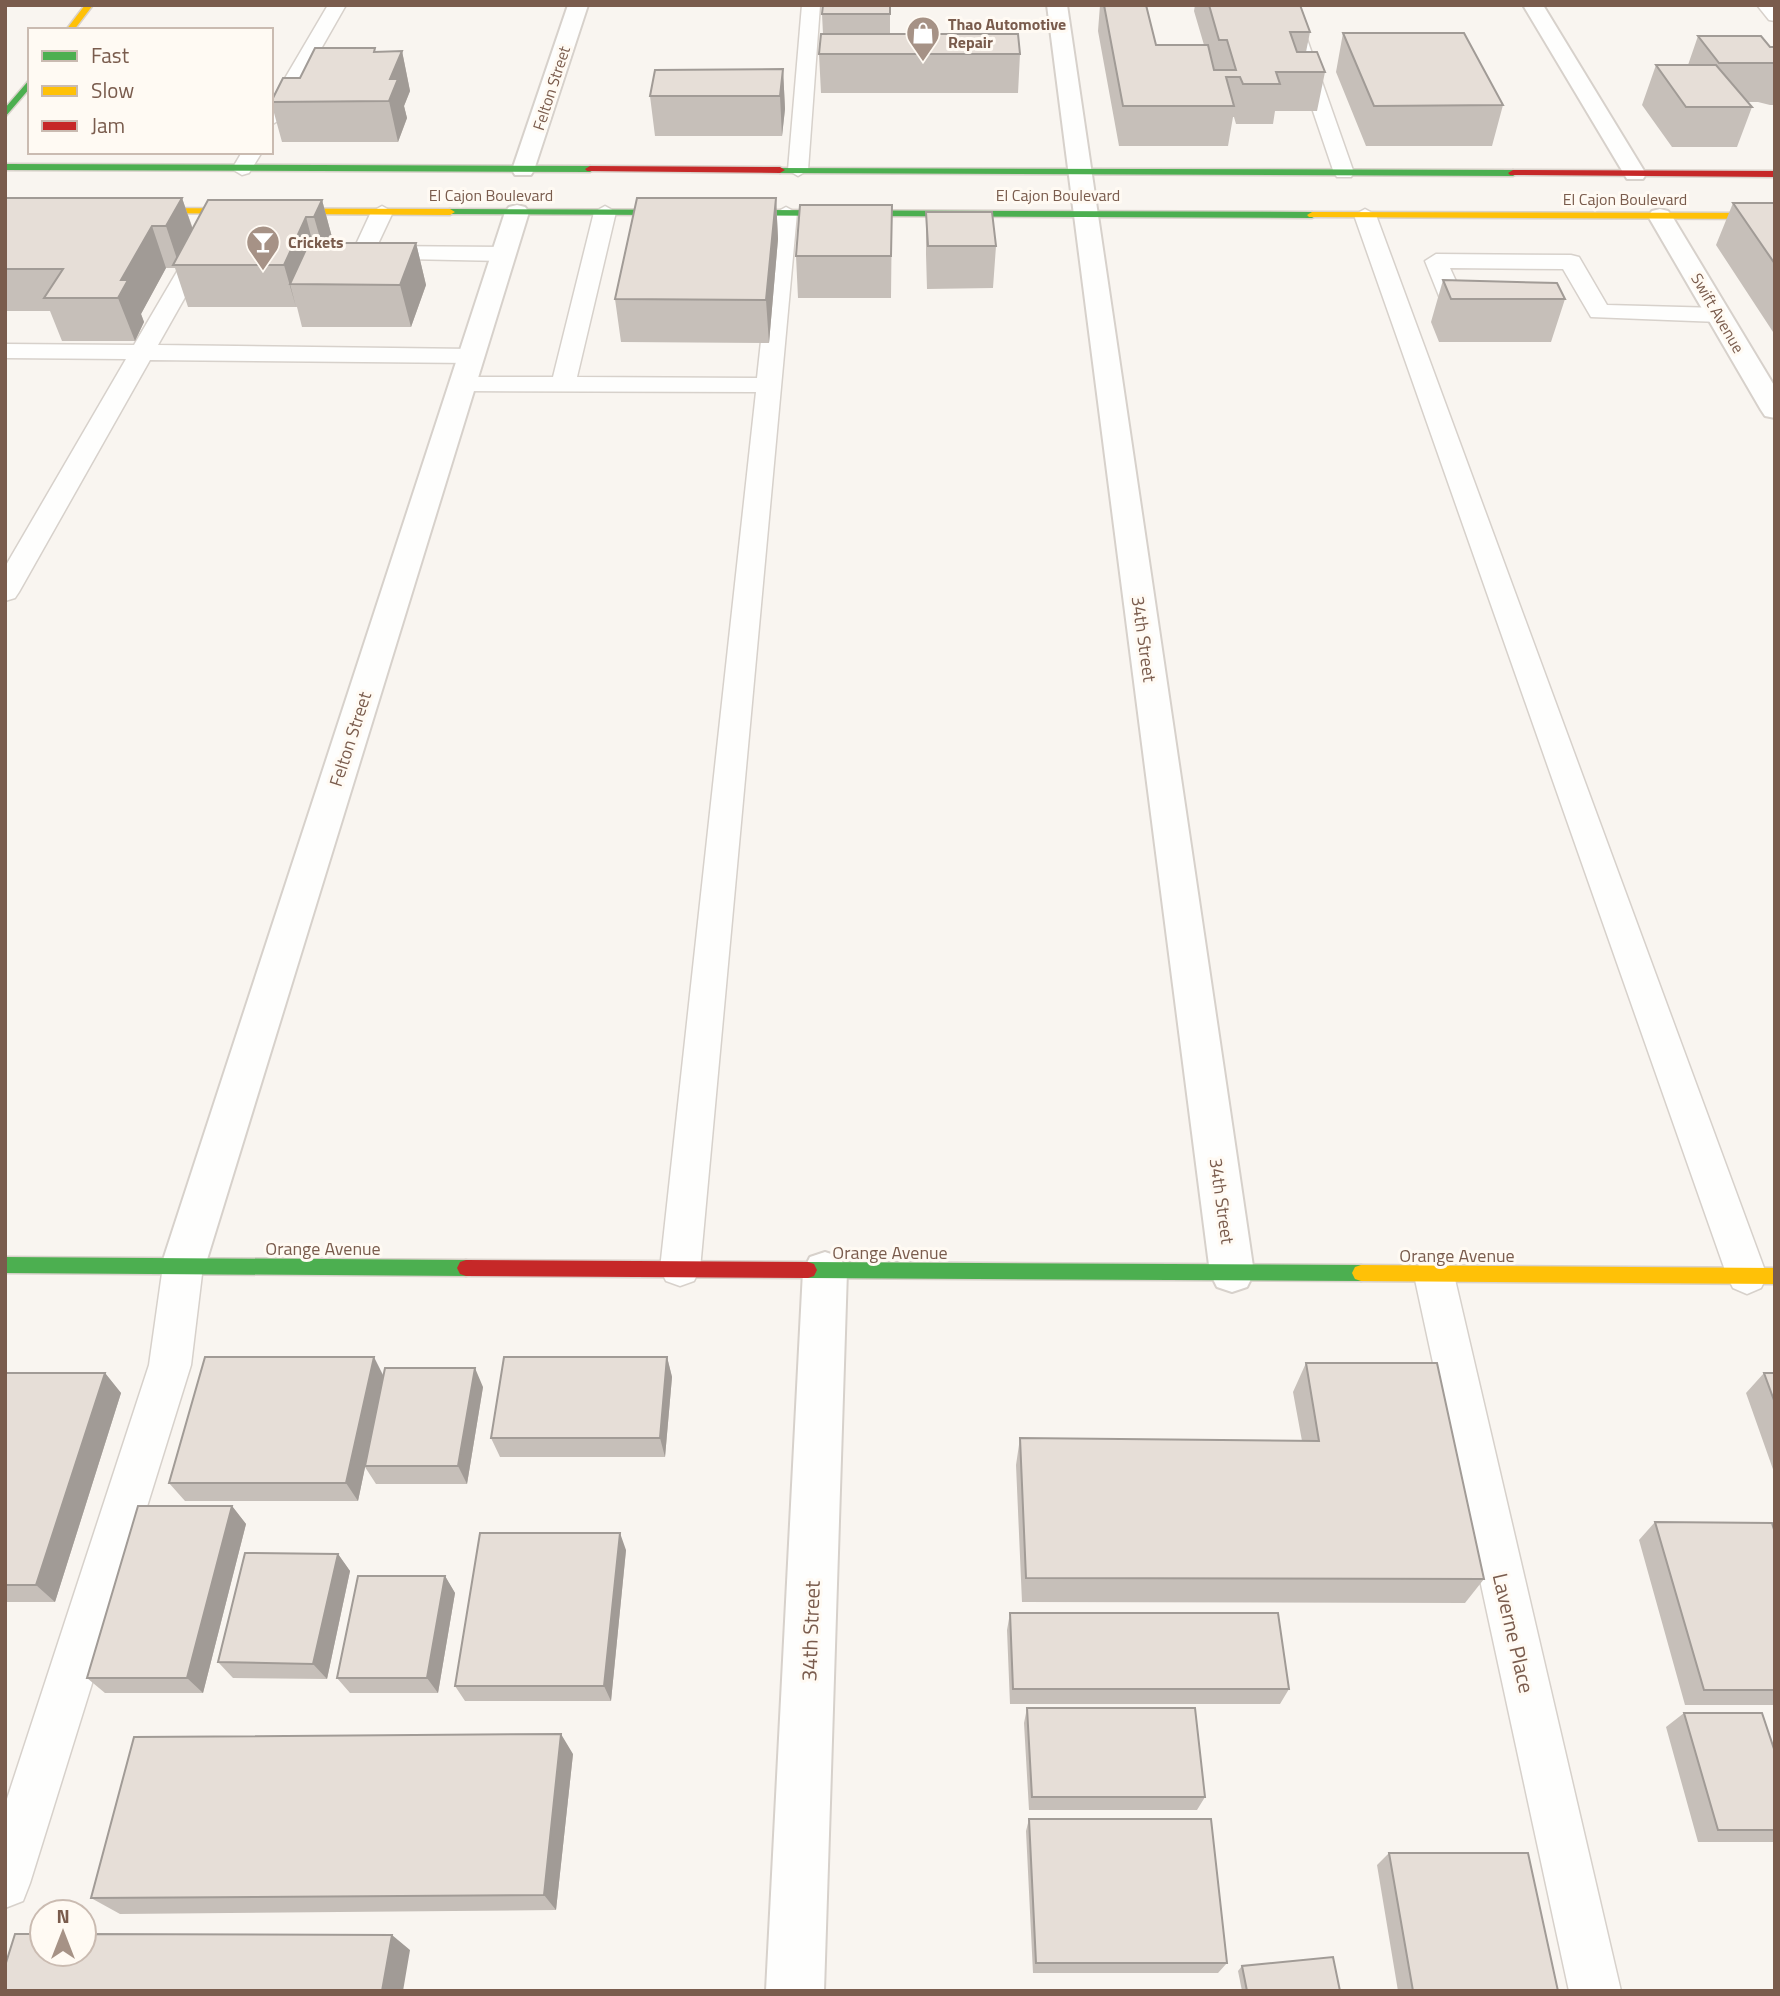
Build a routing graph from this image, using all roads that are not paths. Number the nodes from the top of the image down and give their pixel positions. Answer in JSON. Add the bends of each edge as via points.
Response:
{"nodes":[{"id":1,"x":89,"y":5,"type":"edge"},
{"id":2,"x":337,"y":5,"type":"edge"},
{"id":3,"x":578,"y":5,"type":"edge"},
{"id":4,"x":811,"y":5,"type":"edge"},
{"id":5,"x":1057,"y":5,"type":"edge"},
{"id":6,"x":1286,"y":5,"type":"edge"},
{"id":7,"x":1534,"y":5,"type":"edge"},
{"id":8,"x":1766,"y":5,"type":"edge"},
{"id":9,"x":1775,"y":16,"type":"edge"},
{"id":10,"x":72,"y":28,"type":"edge"},
{"id":11,"x":28,"y":85,"type":"edge"},
{"id":12,"x":5,"y":114,"type":"edge"},
{"id":13,"x":273,"y":116,"type":"edge"},
{"id":14,"x":247,"y":161,"type":"edge"},
{"id":15,"x":5,"y":167,"type":"edge"},
{"id":16,"x":523,"y":170,"type":"junction"},
{"id":17,"x":797,"y":170,"type":"junction"},
{"id":18,"x":1079,"y":171,"type":"junction"},
{"id":19,"x":1344,"y":173,"type":"junction"},
{"id":20,"x":1635,"y":174,"type":"junction"},
{"id":21,"x":1775,"y":174,"type":"edge"},
{"id":22,"x":114,"y":211,"type":"edge"},
{"id":23,"x":222,"y":212,"type":"junction"},
{"id":24,"x":382,"y":212,"type":"junction"},
{"id":25,"x":517,"y":212,"type":"junction"},
{"id":26,"x":605,"y":212,"type":"junction"},
{"id":27,"x":786,"y":213,"type":"junction"},
{"id":28,"x":1084,"y":213,"type":"junction"},
{"id":29,"x":1364,"y":215,"type":"junction"},
{"id":30,"x":1660,"y":216,"type":"junction"},
{"id":31,"x":1775,"y":216,"type":"edge"},
{"id":32,"x":504,"y":254,"type":"junction"},
{"id":33,"x":1453,"y":301,"type":"edge"},
{"id":34,"x":1718,"y":315,"type":"junction"},
{"id":35,"x":5,"y":351,"type":"edge"},
{"id":36,"x":144,"y":352,"type":"junction"},
{"id":37,"x":467,"y":370,"type":"junction"},
{"id":38,"x":563,"y":384,"type":"junction"},
{"id":39,"x":769,"y":385,"type":"junction"},
{"id":40,"x":1775,"y":410,"type":"edge"},
{"id":41,"x":5,"y":592,"type":"edge"},
{"id":42,"x":5,"y":1265,"type":"edge"},
{"id":43,"x":183,"y":1266,"type":"junction"},
{"id":44,"x":680,"y":1269,"type":"junction"},
{"id":45,"x":825,"y":1270,"type":"junction"},
{"id":46,"x":1232,"y":1273,"type":"junction"},
{"id":47,"x":1434,"y":1275,"type":"junction"},
{"id":48,"x":1761,"y":1276,"type":"edge"},
{"id":49,"x":5,"y":1883,"type":"edge"},
{"id":50,"x":794,"y":1991,"type":"edge"},
{"id":51,"x":1595,"y":1991,"type":"edge"}],
"edges":[{"from":1,"to":10,"type":"main road"},
{"from":2,"to":13,"type":"lane"},
{"from":3,"to":16,"type":"street","name":"Felton Street"},
{"from":4,"to":17,"type":"lane"},
{"from":5,"to":18,"type":"street","name":"34th Street"},
{"from":6,"to":19,"type":"lane"},
{"from":7,"to":20,"type":"street"},
{"from":8,"to":9,"type":"lane"},
{"from":11,"to":12,"type":"main road"},
{"from":14,"to":15,"type":"main road","name":"El Cajon Boulevard"},
{"from":14,"to":16,"type":"main road","name":"El Cajon Boulevard"},
{"from":16,"to":17,"type":"main road","name":"El Cajon Boulevard"},
{"from":17,"to":18,"type":"main road","name":"El Cajon Boulevard"},
{"from":18,"to":19,"type":"main road","name":"El Cajon Boulevard"},
{"from":18,"to":28,"type":"street","name":"34th Street"},
{"from":19,"to":20,"type":"main road","name":"El Cajon Boulevard"},
{"from":20,"to":21,"type":"main road","name":"El Cajon Boulevard"},
{"from":22,"to":23,"type":"main road","name":"El Cajon Boulevard"},
{"from":23,"to":24,"type":"main road","name":"El Cajon Boulevard"},
{"from":23,"to":36,"type":"lane"},
{"from":24,"to":25,"type":"main road","name":"El Cajon Boulevard"},
{"from":24,"to":32,"type":"lane","via":[[363,253]]},
{"from":25,"to":26,"type":"main road","name":"El Cajon Boulevard"},
{"from":25,"to":32,"type":"street","name":"Felton Street"},
{"from":26,"to":27,"type":"main road","name":"El Cajon Boulevard"},
{"from":26,"to":38,"type":"lane"},
{"from":27,"to":28,"type":"main road","name":"El Cajon Boulevard"},
{"from":27,"to":39,"type":"lane"},
{"from":28,"to":29,"type":"main road","name":"El Cajon Boulevard"},
{"from":28,"to":46,"type":"street","name":"34th Street"},
{"from":29,"to":30,"type":"main road","name":"El Cajon Boulevard"},
{"from":29,"to":48,"type":"lane"},
{"from":30,"to":31,"type":"main road","name":"El Cajon Boulevard"},
{"from":30,"to":34,"type":"street","name":"Swift Avenue"},
{"from":32,"to":37,"type":"street","name":"Felton Street"},
{"from":33,"to":34,"type":"lane","via":[[1436,261],[1571,262],[1599,312]]},
{"from":34,"to":40,"type":"street","name":"Swift Avenue"},
{"from":35,"to":36,"type":"lane"},
{"from":36,"to":37,"type":"lane"},
{"from":36,"to":41,"type":"lane"},
{"from":37,"to":38,"type":"lane"},
{"from":37,"to":43,"type":"street","name":"Felton Street"},
{"from":38,"to":39,"type":"lane"},
{"from":39,"to":44,"type":"lane"},
{"from":42,"to":43,"type":"main road","name":"Orange Avenue"},
{"from":43,"to":44,"type":"main road","name":"Orange Avenue"},
{"from":43,"to":49,"type":"lane","via":[[170,1365]]},
{"from":44,"to":45,"type":"main road","name":"Orange Avenue"},
{"from":45,"to":46,"type":"main road","name":"Orange Avenue"},
{"from":45,"to":50,"type":"street","name":"34th Street"},
{"from":46,"to":47,"type":"main road","name":"Orange Avenue"},
{"from":47,"to":48,"type":"main road","name":"Orange Avenue"},
{"from":47,"to":51,"type":"lane","name":"Laverne Place"}]}
